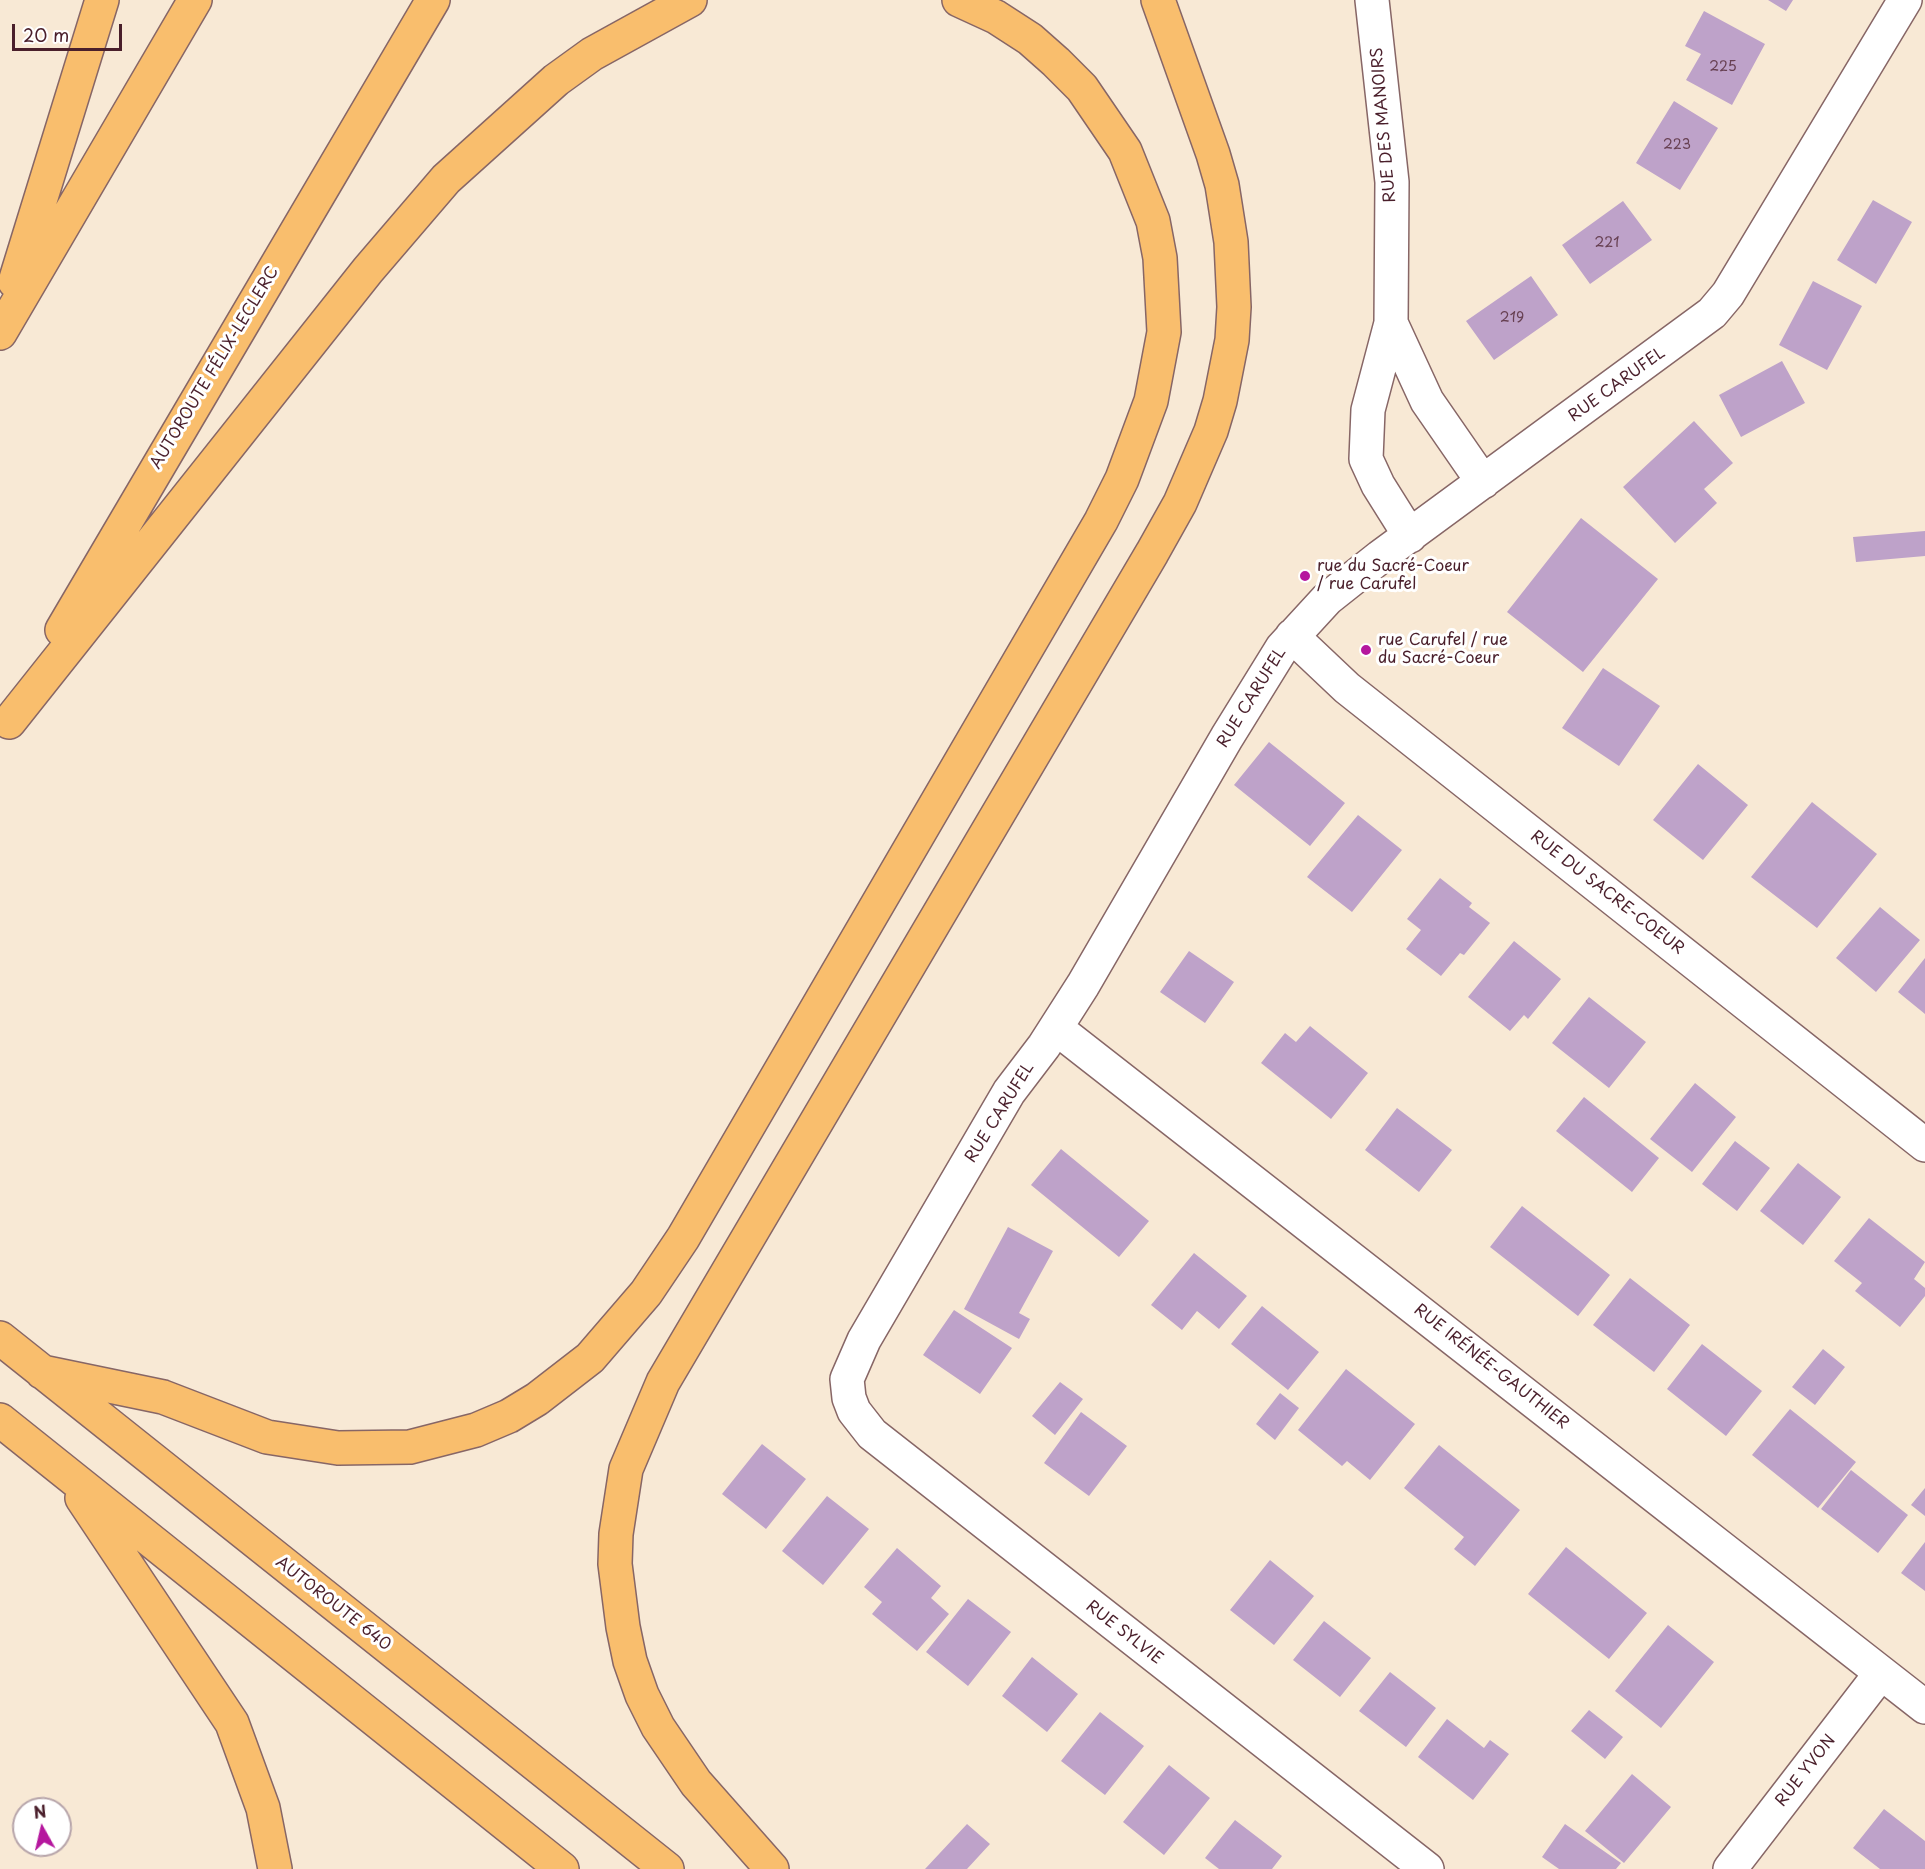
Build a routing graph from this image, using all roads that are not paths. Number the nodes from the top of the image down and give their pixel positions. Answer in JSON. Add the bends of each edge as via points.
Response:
{"nodes":[{"id":1,"x":102,"y":0,"type":"edge"},
{"id":2,"x":195,"y":0,"type":"edge"},
{"id":3,"x":433,"y":0,"type":"edge"},
{"id":4,"x":690,"y":0,"type":"edge"},
{"id":5,"x":959,"y":0,"type":"edge"},
{"id":6,"x":1158,"y":0,"type":"edge"},
{"id":7,"x":1372,"y":0,"type":"edge"},
{"id":8,"x":1905,"y":0,"type":"edge"},
{"id":9,"x":1391,"y":323,"type":"junction"},
{"id":10,"x":0,"y":332,"type":"edge"},
{"id":11,"x":1483,"y":482,"type":"junction"},
{"id":12,"x":1410,"y":536,"type":"junction"},
{"id":13,"x":1292,"y":636,"type":"junction"},
{"id":14,"x":5,"y":730,"type":"edge"},
{"id":15,"x":1056,"y":1028,"type":"junction"},
{"id":16,"x":1925,"y":1146,"type":"edge"},
{"id":17,"x":0,"y":1338,"type":"edge"},
{"id":18,"x":42,"y":1372,"type":"junction"},
{"id":19,"x":847,"y":1379,"type":"joint"},
{"id":20,"x":0,"y":1420,"type":"edge"},
{"id":21,"x":65,"y":1472,"type":"junction"},
{"id":22,"x":1881,"y":1673,"type":"junction"},
{"id":23,"x":1925,"y":1707,"type":"edge"},
{"id":24,"x":275,"y":1869,"type":"edge"},
{"id":25,"x":562,"y":1869,"type":"edge"},
{"id":26,"x":667,"y":1869,"type":"edge"},
{"id":27,"x":772,"y":1869,"type":"edge"},
{"id":28,"x":1427,"y":1869,"type":"edge"},
{"id":29,"x":1730,"y":1869,"type":"edge"}],
"edges":[{"from":1,"to":10,"type":"highway"},
{"from":2,"to":10,"type":"highway"},
{"from":3,"to":14,"type":"highway","name":"AUTOROUTE FÉLIX-LECLERC"},
{"from":4,"to":14,"type":"highway","via":[[609,44],[556,80],[446,179],[368,270]]},
{"from":5,"to":18,"type":"highway","via":[[996,17],[1056,62],[1082,88],[1125,151],[1153,221],[1160,258],[1164,332],[1151,401],[1122,479],[1101,521],[689,1227],[646,1293],[590,1358],[537,1399],[476,1430],[410,1447],[338,1448],[267,1437],[163,1397]]},
{"from":6,"to":27,"type":"highway","via":[[1213,154],[1231,242],[1232,340],[1211,431],[1180,503],[1146,563],[663,1382],[637,1439],[622,1490],[616,1574],[630,1662],[642,1695],[658,1727],[696,1783]]},
{"from":7,"to":9,"type":"street","name":"RUE DES MANOIRS","via":[[1392,182]]},
{"from":8,"to":11,"type":"street","name":"RUE CARUFEL","via":[[1734,284],[1712,314]]},
{"from":9,"to":11,"type":"street","name":"RUE DES MANOIRS","via":[[1427,401]]},
{"from":9,"to":12,"type":"street","name":"RUE DES MANOIRS","via":[[1368,410],[1366,459]]},
{"from":11,"to":12,"type":"street","name":"RUE CARUFEL"},
{"from":12,"to":13,"type":"street","name":"RUE CARUFEL","via":[[1327,599]]},
{"from":13,"to":15,"type":"street","name":"RUE CARUFEL","via":[[1267,670]]},
{"from":13,"to":16,"type":"street","name":"RUE DU SACRE-COEUR","via":[[1347,688]]},
{"from":15,"to":19,"type":"street","name":"RUE CARUFEL","via":[[1009,1092],[864,1340]]},
{"from":15,"to":22,"type":"street","name":"RUE IRÉNÉE-GAUTHIER"},
{"from":17,"to":18,"type":"highway","name":"AUTOROUTE 640"},
{"from":18,"to":26,"type":"highway","name":"AUTOROUTE 640"},
{"from":19,"to":28,"type":"street","name":"RUE SYLVIE","via":[[854,1411],[872,1434]]},
{"from":20,"to":21,"type":"highway"},
{"from":21,"to":24,"type":"highway","via":[[232,1723],[263,1808]]},
{"from":21,"to":25,"type":"highway"},
{"from":22,"to":23,"type":"street","name":"RUE IRÉNÉE-GAUTHIER"},
{"from":22,"to":29,"type":"street","name":"RUE YVON"}]}
